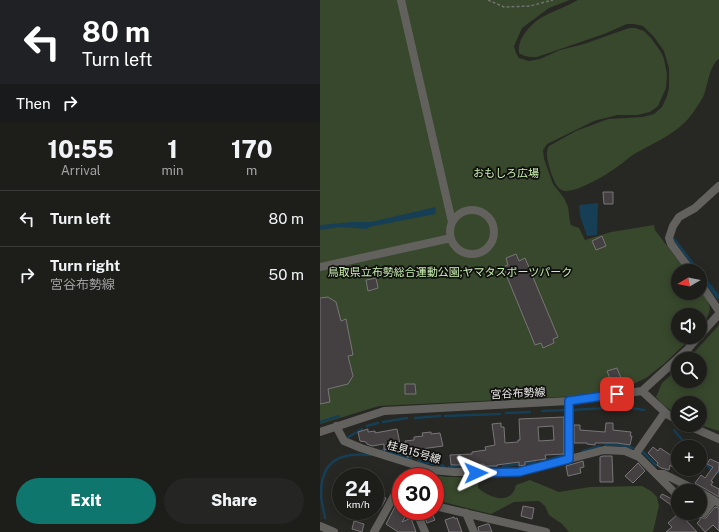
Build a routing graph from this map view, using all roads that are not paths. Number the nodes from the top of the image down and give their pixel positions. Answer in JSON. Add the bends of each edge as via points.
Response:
{"nodes":[{"id":1,"x":401,"y":0,"type":"edge"},
{"id":2,"x":719,"y":186,"type":"edge"},
{"id":3,"x":452,"y":222,"type":"junction"},
{"id":4,"x":451,"y":238,"type":"junction"},
{"id":5,"x":686,"y":264,"type":"edge"},
{"id":6,"x":320,"y":267,"type":"edge"},
{"id":7,"x":707,"y":294,"type":"edge"},
{"id":8,"x":719,"y":312,"type":"edge"},
{"id":9,"x":707,"y":326,"type":"edge"},
{"id":10,"x":692,"y":344,"type":"edge"},
{"id":11,"x":642,"y":391,"type":"junction"},
{"id":12,"x":569,"y":401,"type":"junction"},
{"id":13,"x":665,"y":412,"type":"junction"},
{"id":14,"x":671,"y":416,"type":"edge"},
{"id":15,"x":336,"y":426,"type":"junction"},
{"id":16,"x":320,"y":432,"type":"edge"},
{"id":17,"x":703,"y":432,"type":"edge"},
{"id":18,"x":719,"y":439,"type":"edge"},
{"id":19,"x":635,"y":455,"type":"junction"},
{"id":20,"x":569,"y":459,"type":"junction"},
{"id":21,"x":656,"y":474,"type":"junction"},
{"id":22,"x":683,"y":484,"type":"edge"},
{"id":23,"x":671,"y":489,"type":"edge"},
{"id":24,"x":707,"y":496,"type":"edge"},
{"id":25,"x":392,"y":500,"type":"edge"},
{"id":26,"x":716,"y":501,"type":"edge"},
{"id":27,"x":444,"y":508,"type":"edge"},
{"id":28,"x":707,"y":510,"type":"edge"},
{"id":29,"x":466,"y":513,"type":"junction"},
{"id":30,"x":420,"y":520,"type":"edge"},
{"id":31,"x":320,"y":527,"type":"edge"},
{"id":32,"x":520,"y":529,"type":"edge"},
{"id":33,"x":321,"y":532,"type":"edge"},
{"id":34,"x":334,"y":532,"type":"edge"},
{"id":35,"x":374,"y":532,"type":"edge"},
{"id":36,"x":425,"y":532,"type":"edge"},
{"id":37,"x":474,"y":532,"type":"edge"},
{"id":38,"x":546,"y":532,"type":"edge"}],
"edges":[{"from":1,"to":3,"type":"street"},
{"from":2,"to":5,"type":"street","via":[[695,208],[680,217],[673,226],[671,244]]},
{"from":3,"to":4,"type":"street"},
{"from":3,"to":4,"type":"street","via":[[462,212],[477,210],[484,213],[493,224],[494,239],[485,250],[471,254],[457,249]]},
{"from":4,"to":6,"type":"street"},
{"from":7,"to":8,"type":"street"},
{"from":8,"to":9,"type":"street"},
{"from":10,"to":11,"type":"street"},
{"from":11,"to":12,"type":"street","name":"宮谷布勢線"},
{"from":11,"to":13,"type":"street"},
{"from":12,"to":15,"type":"street","name":"宮谷布勢線","via":[[384,411]]},
{"from":12,"to":20,"type":"street"},
{"from":13,"to":14,"type":"street"},
{"from":13,"to":19,"type":"street"},
{"from":15,"to":16,"type":"street","name":"宮谷布勢線"},
{"from":15,"to":20,"type":"street","name":"桂見15号線","via":[[344,441],[431,470],[519,472]]},
{"from":17,"to":18,"type":"street"},
{"from":19,"to":20,"type":"street","name":"桂見15号線","via":[[625,451],[604,450]]},
{"from":19,"to":21,"type":"street","name":"桂見15号線"},
{"from":21,"to":22,"type":"street","name":"桂見15号線","via":[[664,474]]},
{"from":21,"to":23,"type":"street"},
{"from":24,"to":26,"type":"street","name":"桂見15号線"},
{"from":25,"to":35,"type":"street"},
{"from":26,"to":28,"type":"street"},
{"from":27,"to":29,"type":"street"},
{"from":29,"to":32,"type":"street"},
{"from":29,"to":37,"type":"street"},
{"from":30,"to":36,"type":"street"},
{"from":31,"to":33,"type":"street"},
{"from":31,"to":34,"type":"street"},
{"from":32,"to":38,"type":"street"}]}
